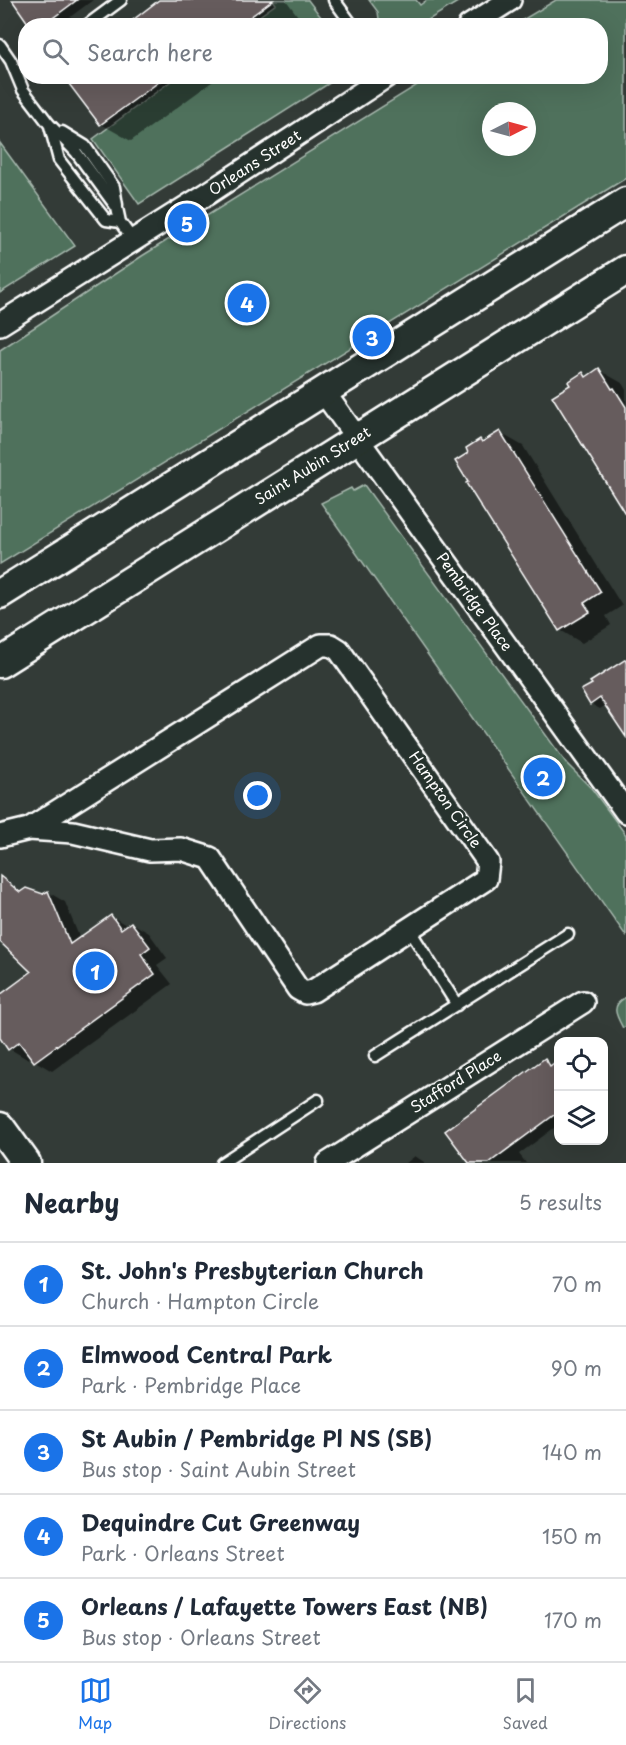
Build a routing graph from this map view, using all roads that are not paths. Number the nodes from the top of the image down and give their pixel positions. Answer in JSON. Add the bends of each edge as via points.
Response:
{"nodes":[{"id":1,"x":120,"y":0,"type":"edge"},
{"id":2,"x":334,"y":0,"type":"edge"},
{"id":3,"x":510,"y":0,"type":"edge"},
{"id":4,"x":96,"y":18,"type":"edge"},
{"id":5,"x":347,"y":18,"type":"edge"},
{"id":6,"x":482,"y":18,"type":"edge"},
{"id":7,"x":0,"y":45,"type":"edge"},
{"id":8,"x":18,"y":69,"type":"edge"},
{"id":9,"x":22,"y":84,"type":"edge"},
{"id":10,"x":375,"y":84,"type":"edge"},
{"id":11,"x":49,"y":124,"type":"junction"},
{"id":12,"x":626,"y":201,"type":"edge"},
{"id":13,"x":120,"y":222,"type":"junction"},
{"id":14,"x":133,"y":240,"type":"junction"},
{"id":15,"x":626,"y":270,"type":"edge"},
{"id":16,"x":0,"y":324,"type":"edge"},
{"id":17,"x":323,"y":391,"type":"junction"},
{"id":18,"x":357,"y":439,"type":"junction"},
{"id":19,"x":0,"y":594,"type":"edge"},
{"id":20,"x":0,"y":663,"type":"edge"},
{"id":21,"x":626,"y":812,"type":"edge"},
{"id":22,"x":29,"y":829,"type":"junction"},
{"id":23,"x":0,"y":836,"type":"edge"},
{"id":24,"x":409,"y":929,"type":"junction"},
{"id":25,"x":568,"y":934,"type":"dead end"},
{"id":26,"x":583,"y":1002,"type":"dead end"},
{"id":27,"x":457,"y":1005,"type":"junction"},
{"id":28,"x":375,"y":1056,"type":"dead end"},
{"id":29,"x":318,"y":1100,"type":"dead end"},
{"id":30,"x":0,"y":1127,"type":"edge"},
{"id":31,"x":26,"y":1163,"type":"edge"},
{"id":32,"x":222,"y":1163,"type":"edge"},
{"id":33,"x":328,"y":1163,"type":"edge"}],
"edges":[{"from":1,"to":4,"type":"lane"},
{"from":2,"to":5,"type":"lane"},
{"from":3,"to":6,"type":"street"},
{"from":7,"to":8,"type":"lane"},
{"from":9,"to":11,"type":"lane"},
{"from":10,"to":14,"type":"street","name":"Orleans Street"},
{"from":11,"to":13,"type":"lane","via":[[76,152],[117,208]]},
{"from":11,"to":13,"type":"lane","via":[[59,160],[106,220]]},
{"from":12,"to":17,"type":"main road"},
{"from":13,"to":14,"type":"lane"},
{"from":14,"to":16,"type":"street","name":"Orleans Street"},
{"from":15,"to":18,"type":"main road","name":"Saint Aubin Street"},
{"from":17,"to":18,"type":"street","name":"Pembridge Place"},
{"from":17,"to":19,"type":"main road"},
{"from":18,"to":20,"type":"main road","name":"Saint Aubin Street"},
{"from":18,"to":21,"type":"street","name":"Pembridge Place"},
{"from":22,"to":23,"type":"street"},
{"from":22,"to":24,"type":"street","name":"Hampton Circle","via":[[73,832],[150,850],[181,849],[210,858],[298,990],[305,993],[314,991]]},
{"from":22,"to":24,"type":"street","name":"Hampton Circle","via":[[321,645],[331,645],[339,650],[488,862],[486,879]]},
{"from":24,"to":27,"type":"lane"},
{"from":25,"to":27,"type":"lane"},
{"from":26,"to":33,"type":"street","name":"Stafford Place"},
{"from":27,"to":28,"type":"lane"},
{"from":29,"to":32,"type":"lane"},
{"from":30,"to":31,"type":"main road"}]}
